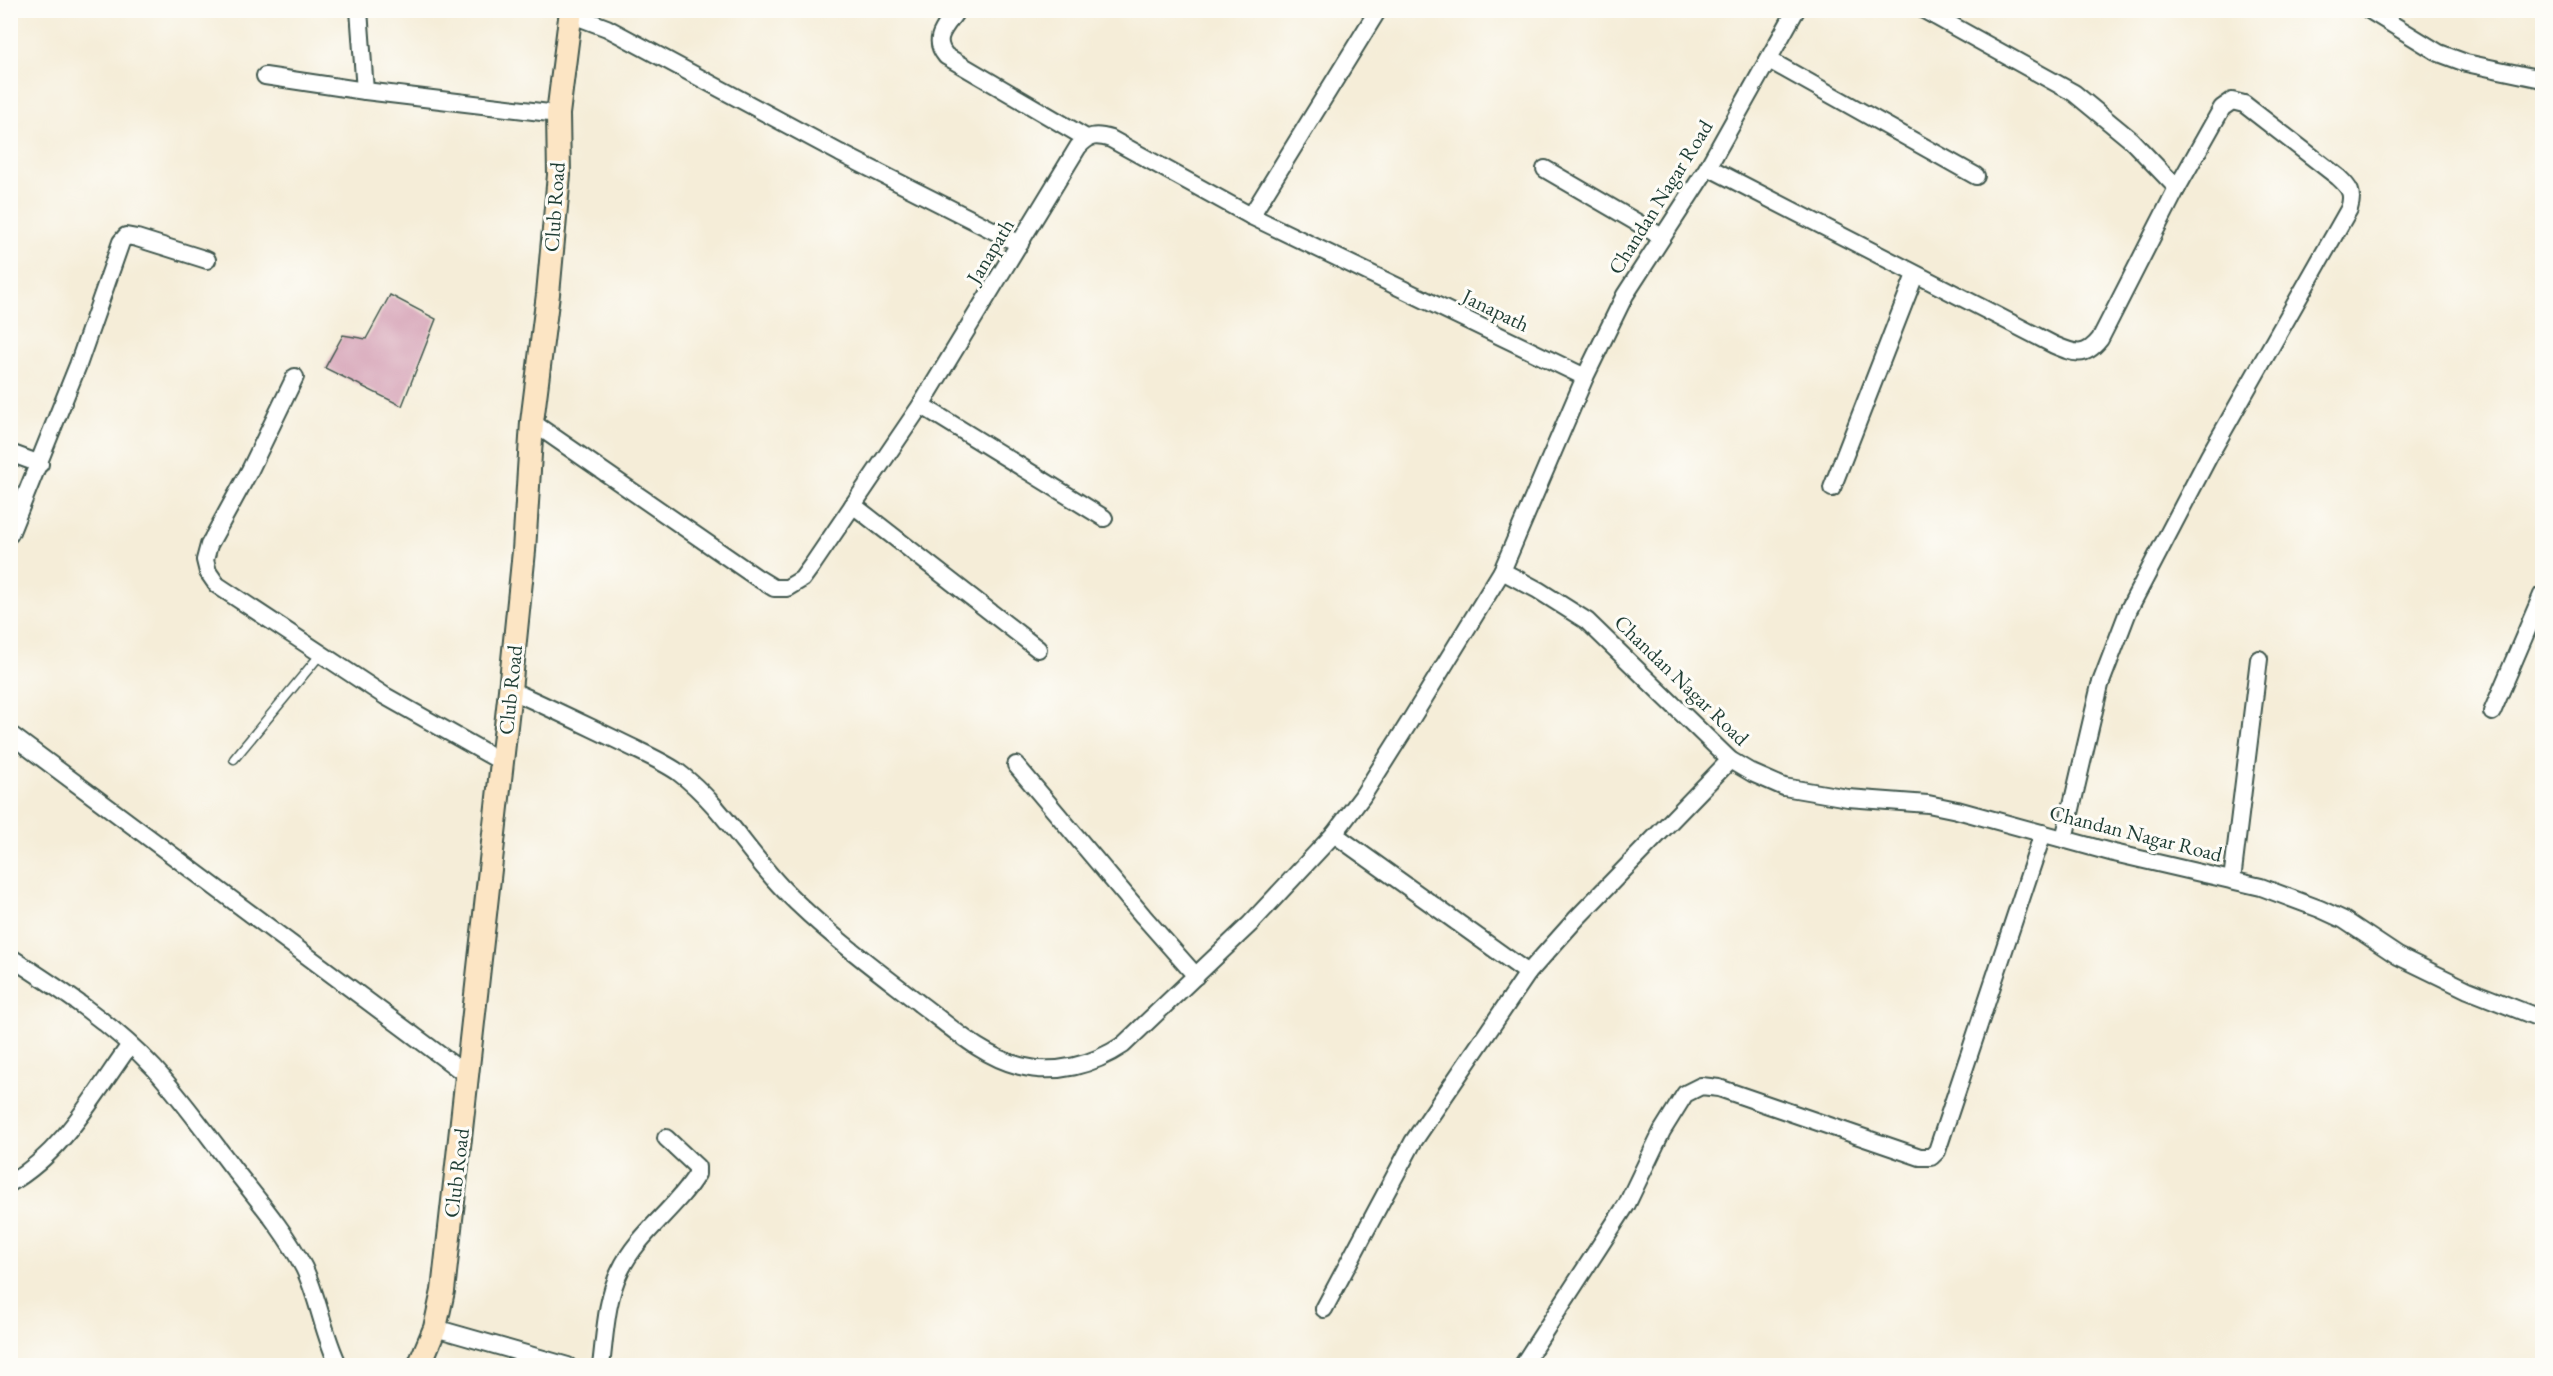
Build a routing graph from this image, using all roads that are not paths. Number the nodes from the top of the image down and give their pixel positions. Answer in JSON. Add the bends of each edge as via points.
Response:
{"nodes":[{"id":1,"x":359,"y":10,"type":"edge"},
{"id":2,"x":957,"y":10,"type":"edge"},
{"id":3,"x":1378,"y":10,"type":"edge"},
{"id":4,"x":1796,"y":10,"type":"edge"},
{"id":5,"x":1924,"y":10,"type":"edge"},
{"id":6,"x":2369,"y":10,"type":"edge"},
{"id":7,"x":570,"y":12,"type":"edge"},
{"id":8,"x":1769,"y":60,"type":"junction"},
{"id":9,"x":265,"y":76,"type":"dead end"},
{"id":10,"x":2542,"y":79,"type":"edge"},
{"id":11,"x":365,"y":92,"type":"junction"},
{"id":12,"x":558,"y":114,"type":"junction"},
{"id":13,"x":1086,"y":138,"type":"junction"},
{"id":14,"x":1708,"y":167,"type":"junction"},
{"id":15,"x":1545,"y":169,"type":"dead end"},
{"id":16,"x":1976,"y":177,"type":"dead end"},
{"id":17,"x":2177,"y":188,"type":"junction"},
{"id":18,"x":1251,"y":216,"type":"junction"},
{"id":19,"x":1662,"y":237,"type":"junction"},
{"id":20,"x":1020,"y":244,"type":"junction"},
{"id":21,"x":207,"y":260,"type":"dead end"},
{"id":22,"x":1915,"y":275,"type":"junction"},
{"id":23,"x":296,"y":376,"type":"dead end"},
{"id":24,"x":1585,"y":377,"type":"junction"},
{"id":25,"x":921,"y":405,"type":"junction"},
{"id":26,"x":532,"y":422,"type":"junction"},
{"id":27,"x":10,"y":453,"type":"edge"},
{"id":28,"x":40,"y":464,"type":"junction"},
{"id":29,"x":1832,"y":488,"type":"dead end"},
{"id":30,"x":853,"y":506,"type":"junction"},
{"id":31,"x":1104,"y":518,"type":"dead end"},
{"id":32,"x":10,"y":534,"type":"edge"},
{"id":33,"x":1502,"y":571,"type":"junction"},
{"id":34,"x":2542,"y":595,"type":"edge"},
{"id":35,"x":1038,"y":649,"type":"dead end"},
{"id":36,"x":320,"y":655,"type":"junction"},
{"id":37,"x":2259,"y":659,"type":"dead end"},
{"id":38,"x":510,"y":690,"type":"junction"},
{"id":39,"x":2492,"y":712,"type":"dead end"},
{"id":40,"x":10,"y":734,"type":"edge"},
{"id":41,"x":234,"y":759,"type":"dead end"},
{"id":42,"x":1730,"y":759,"type":"junction"},
{"id":43,"x":502,"y":762,"type":"junction"},
{"id":44,"x":1016,"y":765,"type":"dead end"},
{"id":45,"x":2043,"y":833,"type":"junction"},
{"id":46,"x":1335,"y":834,"type":"junction"},
{"id":47,"x":2064,"y":839,"type":"junction"},
{"id":48,"x":2232,"y":880,"type":"junction"},
{"id":49,"x":10,"y":957,"type":"edge"},
{"id":50,"x":1528,"y":973,"type":"junction"},
{"id":51,"x":1196,"y":976,"type":"junction"},
{"id":52,"x":2542,"y":1019,"type":"edge"},
{"id":53,"x":129,"y":1045,"type":"junction"},
{"id":54,"x":468,"y":1076,"type":"junction"},
{"id":55,"x":666,"y":1138,"type":"dead end"},
{"id":56,"x":10,"y":1183,"type":"edge"},
{"id":57,"x":1324,"y":1308,"type":"dead end"},
{"id":58,"x":435,"y":1328,"type":"junction"},
{"id":59,"x":422,"y":1363,"type":"edge"},
{"id":60,"x":339,"y":1365,"type":"edge"},
{"id":61,"x":568,"y":1365,"type":"edge"},
{"id":62,"x":601,"y":1365,"type":"edge"},
{"id":63,"x":1522,"y":1365,"type":"edge"}],
"edges":[{"from":1,"to":11,"type":"street"},
{"from":2,"to":13,"type":"street","via":[[939,40],[946,57]]},
{"from":3,"to":18,"type":"street"},
{"from":4,"to":8,"type":"street","name":"Chandan Nagar Road"},
{"from":5,"to":17,"type":"street","via":[[2096,108]]},
{"from":6,"to":10,"type":"street","via":[[2439,53],[2466,63]]},
{"from":7,"to":12,"type":"street","name":"Club Road"},
{"from":7,"to":20,"type":"street"},
{"from":8,"to":14,"type":"street","name":"Chandan Nagar Road"},
{"from":8,"to":16,"type":"street"},
{"from":9,"to":11,"type":"street"},
{"from":11,"to":12,"type":"street"},
{"from":12,"to":26,"type":"street","name":"Club Road","via":[[559,175]]},
{"from":13,"to":18,"type":"street","name":"Janapath","via":[[1096,135],[1111,139]]},
{"from":13,"to":20,"type":"street","name":"Janapath"},
{"from":14,"to":19,"type":"street","name":"Chandan Nagar Road"},
{"from":14,"to":22,"type":"street"},
{"from":15,"to":19,"type":"street"},
{"from":17,"to":22,"type":"street","via":[[2091,350],[2074,354]]},
{"from":17,"to":47,"type":"street","via":[[2222,108],[2232,101],[2244,104],[2338,177],[2353,197],[2129,609],[2100,685]]},
{"from":18,"to":24,"type":"street","name":"Janapath"},
{"from":19,"to":24,"type":"street","name":"Chandan Nagar Road","via":[[1625,295]]},
{"from":20,"to":25,"type":"street","name":"Janapath"},
{"from":21,"to":28,"type":"street","via":[[137,238],[126,236],[121,242]]},
{"from":22,"to":29,"type":"street"},
{"from":23,"to":36,"type":"street","via":[[209,545],[205,560],[217,585]]},
{"from":24,"to":33,"type":"street","name":"Chandan Nagar Road"},
{"from":25,"to":30,"type":"street","name":"Janapath"},
{"from":25,"to":31,"type":"street"},
{"from":26,"to":30,"type":"street","name":"Janapath","via":[[774,588],[786,588],[802,579]]},
{"from":26,"to":38,"type":"street","name":"Club Road"},
{"from":27,"to":28,"type":"street"},
{"from":28,"to":32,"type":"street"},
{"from":30,"to":35,"type":"street"},
{"from":33,"to":42,"type":"street","name":"Chandan Nagar Road","via":[[1587,621]]},
{"from":33,"to":46,"type":"street"},
{"from":34,"to":39,"type":"street"},
{"from":36,"to":41,"type":"lane"},
{"from":36,"to":43,"type":"street"},
{"from":37,"to":48,"type":"street"},
{"from":38,"to":43,"type":"street","name":"Club Road"},
{"from":38,"to":51,"type":"street","via":[[677,771],[806,911],[891,982],[994,1058],[1049,1069],[1102,1059],[1123,1045]]},
{"from":40,"to":54,"type":"street"},
{"from":42,"to":45,"type":"street","name":"Chandan Nagar Road","via":[[1784,787],[1848,798],[1928,804]]},
{"from":42,"to":50,"type":"street"},
{"from":43,"to":54,"type":"street","name":"Club Road"},
{"from":44,"to":51,"type":"street"},
{"from":45,"to":47,"type":"street","name":"Chandan Nagar Road"},
{"from":45,"to":63,"type":"street","via":[[1937,1151],[1930,1157],[1920,1157],[1719,1088],[1701,1086],[1685,1094],[1662,1131],[1627,1204]]},
{"from":46,"to":50,"type":"street"},
{"from":46,"to":51,"type":"street"},
{"from":47,"to":48,"type":"street","name":"Chandan Nagar Road"},
{"from":48,"to":52,"type":"street","name":"Chandan Nagar Road","via":[[2320,909],[2407,961]]},
{"from":49,"to":53,"type":"street"},
{"from":50,"to":57,"type":"street","via":[[1413,1142]]},
{"from":53,"to":56,"type":"street","via":[[61,1140],[29,1172]]},
{"from":53,"to":60,"type":"street","via":[[175,1093],[278,1224],[313,1288],[324,1332]]},
{"from":54,"to":58,"type":"street","name":"Club Road","via":[[443,1291]]},
{"from":55,"to":62,"type":"street","via":[[692,1161],[698,1174],[620,1269]]},
{"from":58,"to":59,"type":"street","name":"Club Road"},
{"from":58,"to":61,"type":"street"}]}
